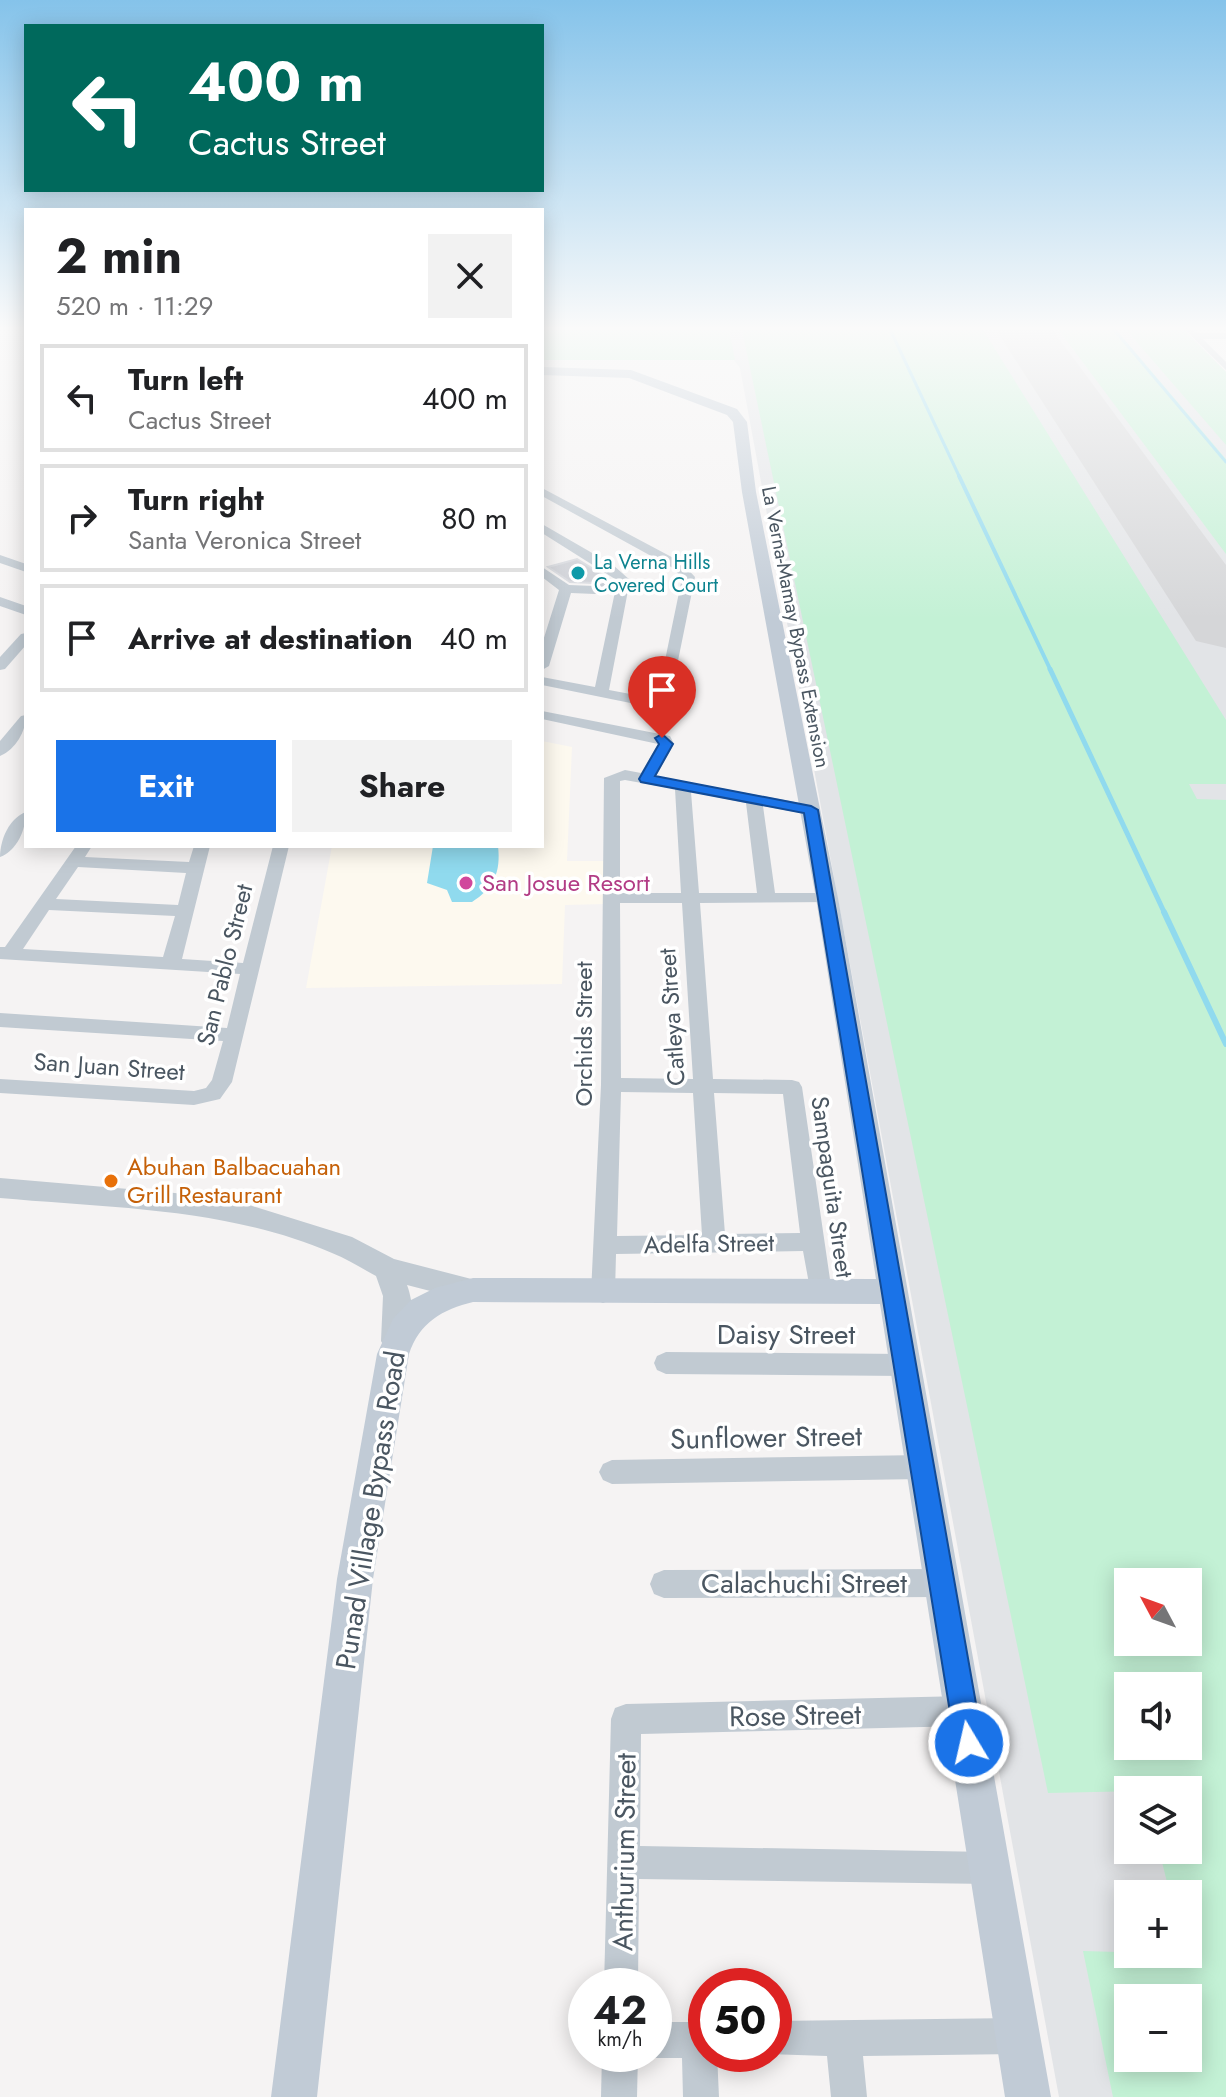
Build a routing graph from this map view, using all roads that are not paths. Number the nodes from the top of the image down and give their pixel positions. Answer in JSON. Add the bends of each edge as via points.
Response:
{"nodes":[{"id":1,"x":739,"y":423,"type":"edge"},
{"id":2,"x":544,"y":492,"type":"edge"},
{"id":3,"x":544,"y":529,"type":"edge"},
{"id":4,"x":0,"y":559,"type":"edge"},
{"id":5,"x":24,"y":567,"type":"edge"},
{"id":6,"x":544,"y":572,"type":"edge"},
{"id":7,"x":624,"y":580,"type":"junction"},
{"id":8,"x":566,"y":589,"type":"junction"},
{"id":9,"x":0,"y":601,"type":"edge"},
{"id":10,"x":24,"y":610,"type":"edge"},
{"id":11,"x":24,"y":639,"type":"edge"},
{"id":12,"x":544,"y":660,"type":"edge"},
{"id":13,"x":0,"y":666,"type":"edge"},
{"id":14,"x":544,"y":681,"type":"edge"},
{"id":15,"x":601,"y":693,"type":"junction"},
{"id":16,"x":544,"y":715,"type":"edge"},
{"id":17,"x":24,"y":721,"type":"edge"},
{"id":18,"x":0,"y":751,"type":"edge"},
{"id":19,"x":646,"y":779,"type":"junction"},
{"id":20,"x":683,"y":786,"type":"junction"},
{"id":21,"x":754,"y":799,"type":"junction"},
{"id":22,"x":811,"y":810,"type":"junction"},
{"id":23,"x":24,"y":820,"type":"edge"},
{"id":24,"x":201,"y":848,"type":"edge"},
{"id":25,"x":280,"y":848,"type":"edge"},
{"id":26,"x":0,"y":852,"type":"edge"},
{"id":27,"x":79,"y":854,"type":"edge"},
{"id":28,"x":196,"y":868,"type":"junction"},
{"id":29,"x":611,"y":898,"type":"junction"},
{"id":30,"x":690,"y":898,"type":"junction"},
{"id":31,"x":767,"y":898,"type":"junction"},
{"id":32,"x":827,"y":898,"type":"junction"},
{"id":33,"x":45,"y":904,"type":"junction"},
{"id":34,"x":184,"y":911,"type":"junction"},
{"id":35,"x":5,"y":953,"type":"edge"},
{"id":36,"x":171,"y":964,"type":"junction"},
{"id":37,"x":250,"y":969,"type":"junction"},
{"id":38,"x":0,"y":1020,"type":"edge"},
{"id":39,"x":235,"y":1035,"type":"junction"},
{"id":40,"x":611,"y":1085,"type":"junction"},
{"id":41,"x":0,"y":1086,"type":"edge"},
{"id":42,"x":703,"y":1086,"type":"junction"},
{"id":43,"x":213,"y":1094,"type":"joint"},
{"id":44,"x":0,"y":1188,"type":"edge"},
{"id":45,"x":813,"y":1242,"type":"junction"},
{"id":46,"x":714,"y":1244,"type":"junction"},
{"id":47,"x":605,"y":1245,"type":"junction"},
{"id":48,"x":387,"y":1269,"type":"junction"},
{"id":49,"x":473,"y":1290,"type":"junction"},
{"id":50,"x":893,"y":1292,"type":"junction"},
{"id":51,"x":603,"y":1293,"type":"junction"},
{"id":52,"x":820,"y":1293,"type":"junction"},
{"id":53,"x":396,"y":1341,"type":"junction"},
{"id":54,"x":666,"y":1363,"type":"dead end"},
{"id":55,"x":905,"y":1365,"type":"junction"},
{"id":56,"x":922,"y":1467,"type":"junction"},
{"id":57,"x":612,"y":1472,"type":"dead end"},
{"id":58,"x":944,"y":1583,"type":"junction"},
{"id":59,"x":664,"y":1584,"type":"dead end"},
{"id":60,"x":964,"y":1711,"type":"junction"},
{"id":61,"x":626,"y":1719,"type":"joint"},
{"id":62,"x":623,"y":1862,"type":"junction"},
{"id":63,"x":989,"y":1868,"type":"junction"},
{"id":64,"x":621,"y":1968,"type":"edge"},
{"id":65,"x":1017,"y":2036,"type":"junction"},
{"id":66,"x":843,"y":2038,"type":"junction"},
{"id":67,"x":792,"y":2039,"type":"edge"},
{"id":68,"x":620,"y":2072,"type":"edge"},
{"id":69,"x":701,"y":2072,"type":"edge"},
{"id":70,"x":294,"y":2097,"type":"edge"},
{"id":71,"x":619,"y":2097,"type":"edge"},
{"id":72,"x":701,"y":2097,"type":"edge"},
{"id":73,"x":849,"y":2097,"type":"edge"},
{"id":74,"x":1028,"y":2097,"type":"edge"}],
"edges":[{"from":1,"to":22,"type":"main road","name":"La Verna-Mamay Bypass Extension"},
{"from":2,"to":15,"type":"street","via":[[688,574],[667,698],[662,703]]},
{"from":3,"to":7,"type":"street"},
{"from":4,"to":5,"type":"street"},
{"from":6,"to":8,"type":"street"},
{"from":7,"to":8,"type":"street","via":[[595,590]]},
{"from":7,"to":15,"type":"street"},
{"from":8,"to":12,"type":"street"},
{"from":9,"to":10,"type":"street"},
{"from":11,"to":13,"type":"street"},
{"from":14,"to":15,"type":"street"},
{"from":16,"to":19,"type":"street","via":[[665,739]]},
{"from":17,"to":18,"type":"street"},
{"from":19,"to":20,"type":"street"},
{"from":19,"to":29,"type":"street","name":"Orchids Street","via":[[615,776],[611,781]]},
{"from":20,"to":21,"type":"street"},
{"from":20,"to":30,"type":"street","name":"Catleya Street"},
{"from":21,"to":22,"type":"street"},
{"from":21,"to":31,"type":"street"},
{"from":22,"to":32,"type":"main road"},
{"from":23,"to":26,"type":"street"},
{"from":24,"to":28,"type":"street"},
{"from":25,"to":37,"type":"street","name":"San Pablo Street"},
{"from":27,"to":28,"type":"street"},
{"from":27,"to":33,"type":"street"},
{"from":28,"to":34,"type":"street"},
{"from":29,"to":30,"type":"street"},
{"from":29,"to":40,"type":"street","name":"Orchids Street"},
{"from":30,"to":31,"type":"street"},
{"from":30,"to":42,"type":"street","name":"Catleya Street"},
{"from":31,"to":32,"type":"street"},
{"from":32,"to":50,"type":"main road"},
{"from":33,"to":34,"type":"street"},
{"from":33,"to":35,"type":"street"},
{"from":34,"to":36,"type":"street"},
{"from":35,"to":36,"type":"street"},
{"from":36,"to":37,"type":"street"},
{"from":37,"to":39,"type":"street","name":"San Pablo Street"},
{"from":38,"to":39,"type":"street"},
{"from":39,"to":43,"type":"street","name":"San Pablo Street","via":[[222,1082]]},
{"from":40,"to":42,"type":"street"},
{"from":40,"to":47,"type":"street","name":"Orchids Street"},
{"from":41,"to":43,"type":"street","name":"San Juan Street","via":[[194,1098]]},
{"from":42,"to":45,"type":"street","name":"Sampaguita Street","via":[[792,1087]]},
{"from":42,"to":46,"type":"street","name":"Catleya Street"},
{"from":44,"to":48,"type":"street","via":[[249,1215],[342,1245]]},
{"from":45,"to":46,"type":"street","name":"Adelfa Street"},
{"from":45,"to":52,"type":"street","name":"Sampaguita Street"},
{"from":46,"to":47,"type":"street","name":"Adelfa Street"},
{"from":47,"to":51,"type":"street","name":"Orchids Street"},
{"from":48,"to":49,"type":"street"},
{"from":48,"to":53,"type":"street","via":[[397,1296]]},
{"from":49,"to":51,"type":"main road","name":"Punad Village Bypass Road"},
{"from":49,"to":53,"type":"main road","name":"Punad Village Bypass Road","via":[[422,1308]]},
{"from":50,"to":52,"type":"main road","name":"Punad Village Bypass Road"},
{"from":50,"to":55,"type":"main road"},
{"from":51,"to":52,"type":"main road","name":"Punad Village Bypass Road"},
{"from":53,"to":70,"type":"main road","name":"Punad Village Bypass Road","via":[[355,1579]]},
{"from":54,"to":55,"type":"street","name":"Daisy Street"},
{"from":55,"to":56,"type":"main road"},
{"from":56,"to":57,"type":"street","name":"Sunflower Street"},
{"from":56,"to":58,"type":"main road"},
{"from":58,"to":59,"type":"street","name":"Calachuchi Street"},
{"from":58,"to":60,"type":"main road"},
{"from":60,"to":61,"type":"street","name":"Rose Street"},
{"from":60,"to":63,"type":"main road"},
{"from":61,"to":62,"type":"street","name":"Anthurium Street"},
{"from":62,"to":63,"type":"street"},
{"from":62,"to":64,"type":"street","name":"Anthurium Street"},
{"from":63,"to":65,"type":"main road"},
{"from":65,"to":66,"type":"street"},
{"from":65,"to":74,"type":"main road"},
{"from":66,"to":67,"type":"street"},
{"from":66,"to":73,"type":"street"},
{"from":68,"to":71,"type":"street"},
{"from":69,"to":72,"type":"street"}]}
